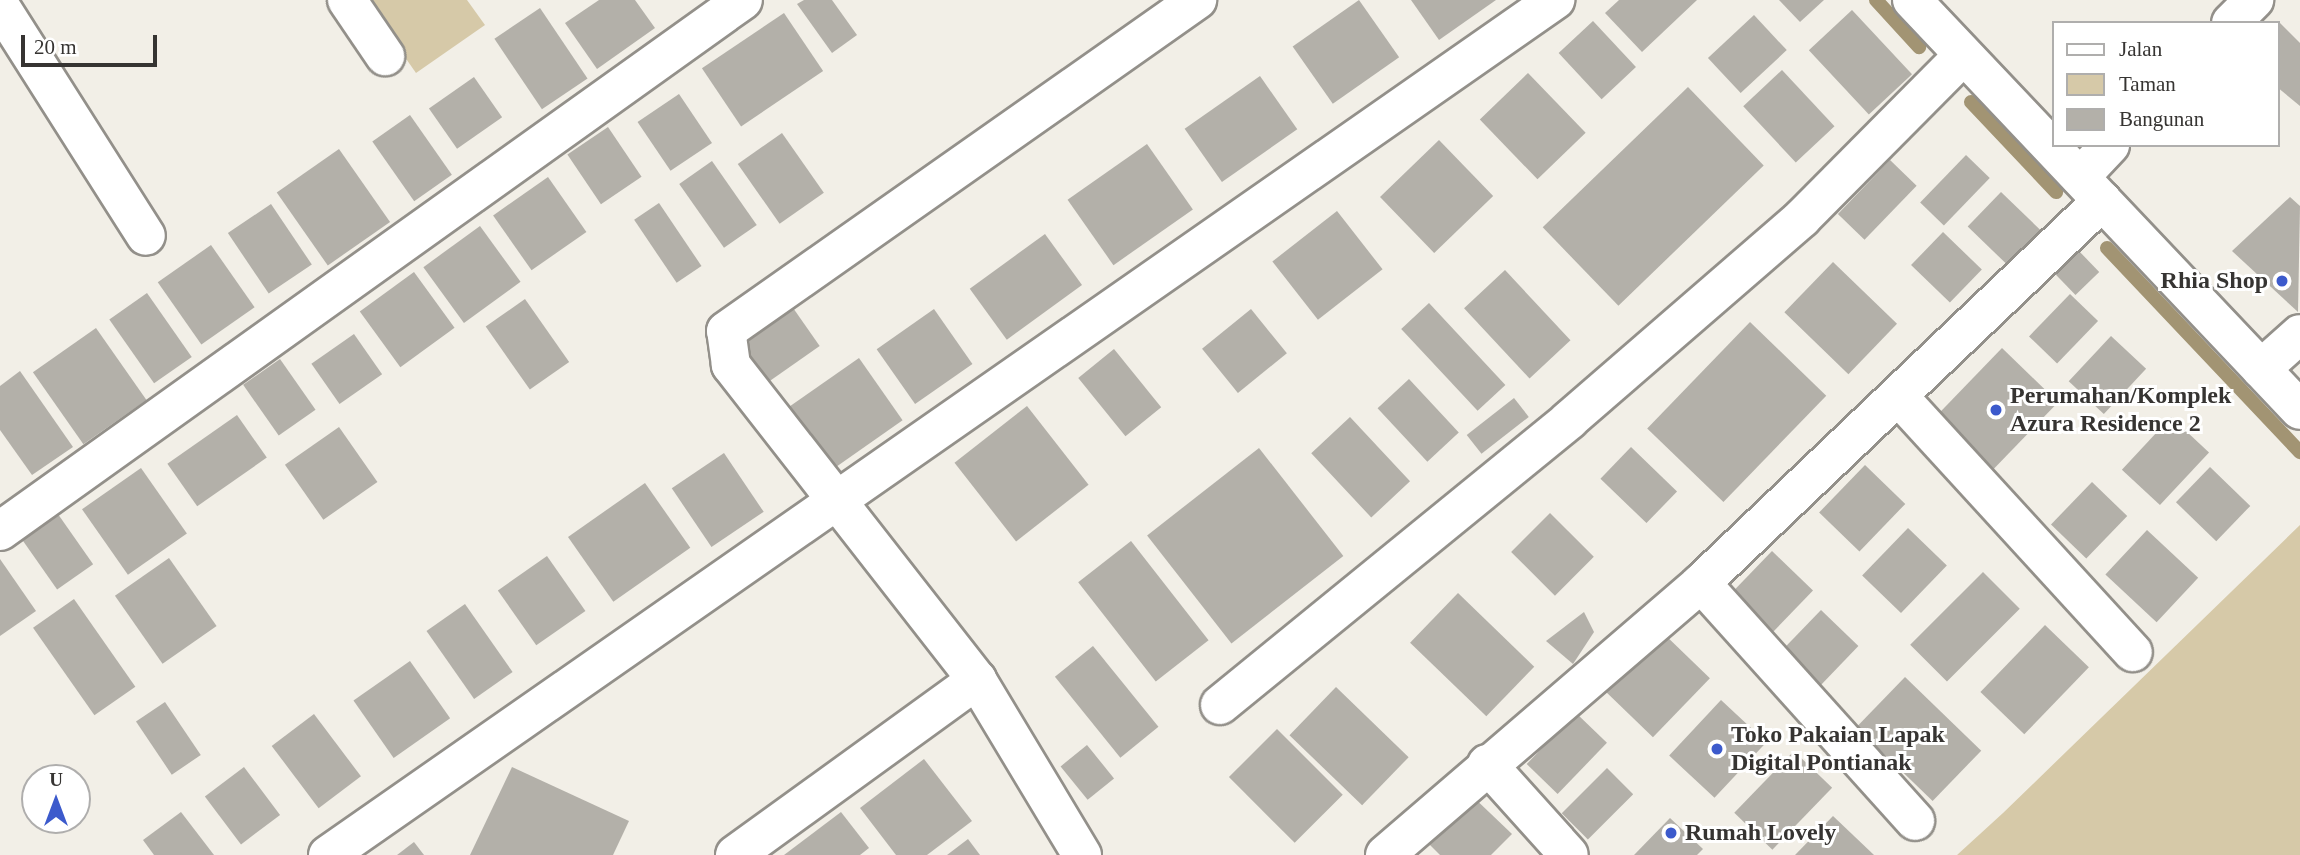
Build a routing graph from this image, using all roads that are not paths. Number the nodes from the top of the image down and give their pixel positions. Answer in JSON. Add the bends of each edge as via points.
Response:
{"nodes":[{"id":1,"x":346,"y":0,"type":"edge"},
{"id":2,"x":743,"y":0,"type":"edge"},
{"id":3,"x":1197,"y":0,"type":"edge"},
{"id":4,"x":1555,"y":0,"type":"edge"},
{"id":5,"x":1912,"y":0,"type":"edge"},
{"id":6,"x":2254,"y":0,"type":"edge"},
{"id":7,"x":0,"y":5,"type":"edge"},
{"id":8,"x":2233,"y":21,"type":"edge"},
{"id":9,"x":385,"y":56,"type":"dead end"},
{"id":10,"x":1963,"y":56,"type":"junction"},
{"id":11,"x":2109,"y":147,"type":"edge"},
{"id":12,"x":2091,"y":189,"type":"junction"},
{"id":13,"x":146,"y":236,"type":"dead end"},
{"id":14,"x":2300,"y":334,"type":"edge"},
{"id":15,"x":2261,"y":369,"type":"junction"},
{"id":16,"x":1899,"y":397,"type":"junction"},
{"id":17,"x":2300,"y":410,"type":"edge"},
{"id":18,"x":837,"y":498,"type":"junction"},
{"id":19,"x":0,"y":531,"type":"edge"},
{"id":20,"x":1701,"y":583,"type":"junction"},
{"id":21,"x":2133,"y":652,"type":"dead end"},
{"id":22,"x":977,"y":680,"type":"junction"},
{"id":23,"x":1220,"y":705,"type":"dead end"},
{"id":24,"x":1487,"y":764,"type":"junction"},
{"id":25,"x":1915,"y":821,"type":"dead end"},
{"id":26,"x":328,"y":855,"type":"edge"},
{"id":27,"x":735,"y":855,"type":"edge"},
{"id":28,"x":1082,"y":855,"type":"edge"},
{"id":29,"x":1385,"y":855,"type":"edge"},
{"id":30,"x":1569,"y":855,"type":"edge"}],
"edges":[{"from":1,"to":9,"type":"street"},
{"from":2,"to":19,"type":"street"},
{"from":3,"to":18,"type":"street","via":[[726,331],[731,365]]},
{"from":4,"to":18,"type":"street"},
{"from":5,"to":10,"type":"street"},
{"from":6,"to":8,"type":"street"},
{"from":7,"to":13,"type":"street"},
{"from":10,"to":12,"type":"street"},
{"from":10,"to":23,"type":"street","via":[[1802,218],[1569,421]]},
{"from":11,"to":12,"type":"street"},
{"from":12,"to":15,"type":"street"},
{"from":12,"to":16,"type":"street"},
{"from":14,"to":15,"type":"street"},
{"from":15,"to":17,"type":"street"},
{"from":16,"to":20,"type":"street"},
{"from":16,"to":21,"type":"street"},
{"from":18,"to":22,"type":"street"},
{"from":18,"to":26,"type":"street"},
{"from":20,"to":24,"type":"street"},
{"from":20,"to":25,"type":"street"},
{"from":22,"to":27,"type":"street"},
{"from":22,"to":28,"type":"street"},
{"from":24,"to":29,"type":"street"},
{"from":24,"to":30,"type":"street"}]}
